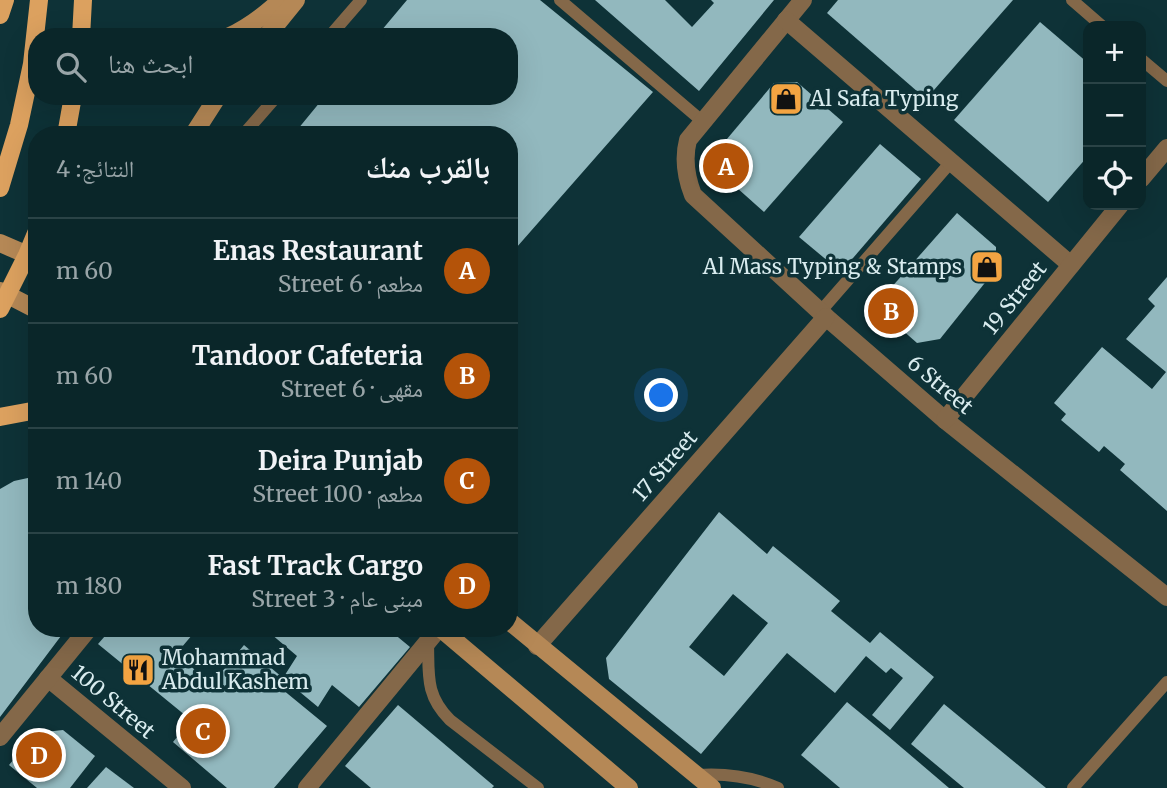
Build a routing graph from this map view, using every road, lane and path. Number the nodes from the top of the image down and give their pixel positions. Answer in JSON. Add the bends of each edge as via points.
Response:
{"nodes":[{"id":1,"x":5,"y":0,"type":"edge"},
{"id":2,"x":39,"y":0,"type":"edge"},
{"id":3,"x":83,"y":0,"type":"edge"},
{"id":4,"x":281,"y":0,"type":"edge"},
{"id":5,"x":296,"y":0,"type":"edge"},
{"id":6,"x":361,"y":0,"type":"edge"},
{"id":7,"x":560,"y":0,"type":"edge"},
{"id":8,"x":803,"y":0,"type":"edge"},
{"id":9,"x":1072,"y":0,"type":"edge"},
{"id":10,"x":0,"y":15,"type":"edge"},
{"id":11,"x":786,"y":20,"type":"junction"},
{"id":12,"x":1095,"y":21,"type":"edge"},
{"id":13,"x":36,"y":28,"type":"edge"},
{"id":14,"x":81,"y":28,"type":"edge"},
{"id":15,"x":246,"y":28,"type":"edge"},
{"id":16,"x":273,"y":28,"type":"edge"},
{"id":17,"x":337,"y":28,"type":"edge"},
{"id":18,"x":1146,"y":63,"type":"edge"},
{"id":19,"x":1167,"y":80,"type":"edge"},
{"id":20,"x":28,"y":83,"type":"edge"},
{"id":21,"x":71,"y":105,"type":"edge"},
{"id":22,"x":212,"y":105,"type":"edge"},
{"id":23,"x":269,"y":105,"type":"edge"},
{"id":24,"x":702,"y":121,"type":"junction"},
{"id":25,"x":68,"y":126,"type":"edge"},
{"id":26,"x":199,"y":126,"type":"edge"},
{"id":27,"x":251,"y":126,"type":"edge"},
{"id":28,"x":1167,"y":148,"type":"edge"},
{"id":29,"x":951,"y":162,"type":"junction"},
{"id":30,"x":1146,"y":173,"type":"edge"},
{"id":31,"x":0,"y":188,"type":"edge"},
{"id":32,"x":1116,"y":210,"type":"edge"},
{"id":33,"x":0,"y":243,"type":"edge"},
{"id":34,"x":28,"y":255,"type":"edge"},
{"id":35,"x":28,"y":263,"type":"edge"},
{"id":36,"x":1071,"y":265,"type":"junction"},
{"id":37,"x":3,"y":298,"type":"edge"},
{"id":38,"x":28,"y":307,"type":"edge"},
{"id":39,"x":823,"y":314,"type":"junction"},
{"id":40,"x":28,"y":412,"type":"edge"},
{"id":41,"x":0,"y":417,"type":"edge"},
{"id":42,"x":946,"y":420,"type":"junction"},
{"id":43,"x":1167,"y":597,"type":"edge"},
{"id":44,"x":518,"y":629,"type":"edge"},
{"id":45,"x":82,"y":637,"type":"edge"},
{"id":46,"x":433,"y":637,"type":"edge"},
{"id":47,"x":436,"y":637,"type":"edge"},
{"id":48,"x":441,"y":637,"type":"edge"},
{"id":49,"x":537,"y":646,"type":"junction"},
{"id":50,"x":48,"y":678,"type":"junction"},
{"id":51,"x":1167,"y":682,"type":"edge"},
{"id":52,"x":0,"y":737,"type":"edge"},
{"id":53,"x":697,"y":775,"type":"junction"},
{"id":54,"x":181,"y":788,"type":"edge"},
{"id":55,"x":307,"y":788,"type":"edge"},
{"id":56,"x":538,"y":788,"type":"edge"},
{"id":57,"x":628,"y":788,"type":"edge"},
{"id":58,"x":712,"y":788,"type":"edge"},
{"id":59,"x":778,"y":788,"type":"edge"},
{"id":60,"x":1073,"y":788,"type":"edge"}],
"edges":[{"from":1,"to":10,"type":"main road"},
{"from":2,"to":13,"type":"main road"},
{"from":3,"to":14,"type":"main road"},
{"from":4,"to":15,"type":"main road"},
{"from":5,"to":16,"type":"main road"},
{"from":6,"to":17,"type":"lane"},
{"from":7,"to":24,"type":"lane"},
{"from":8,"to":11,"type":"street"},
{"from":9,"to":12,"type":"lane"},
{"from":11,"to":24,"type":"street"},
{"from":11,"to":29,"type":"street"},
{"from":18,"to":19,"type":"lane"},
{"from":20,"to":31,"type":"main road"},
{"from":21,"to":25,"type":"main road"},
{"from":22,"to":26,"type":"main road"},
{"from":23,"to":27,"type":"lane"},
{"from":24,"to":39,"type":"street","name":"6 Street","via":[[686,149],[693,195]]},
{"from":28,"to":30,"type":"street"},
{"from":29,"to":36,"type":"street"},
{"from":29,"to":39,"type":"lane"},
{"from":32,"to":36,"type":"street","name":"19 Street"},
{"from":33,"to":34,"type":"main road"},
{"from":35,"to":37,"type":"main road"},
{"from":36,"to":42,"type":"street","name":"19 Street"},
{"from":37,"to":38,"type":"main road"},
{"from":39,"to":42,"type":"street","name":"6 Street"},
{"from":39,"to":49,"type":"street","name":"17 Street"},
{"from":40,"to":41,"type":"main road"},
{"from":42,"to":43,"type":"street","name":"6 Street"},
{"from":44,"to":49,"type":"main road"},
{"from":45,"to":50,"type":"street"},
{"from":46,"to":55,"type":"street"},
{"from":47,"to":56,"type":"lane","via":[[430,688],[440,710]]},
{"from":48,"to":57,"type":"main road"},
{"from":49,"to":53,"type":"main road"},
{"from":50,"to":52,"type":"street"},
{"from":50,"to":54,"type":"street","name":"100 Street"},
{"from":51,"to":60,"type":"lane"},
{"from":53,"to":58,"type":"main road"},
{"from":53,"to":59,"type":"lane","via":[[742,776]]}]}
